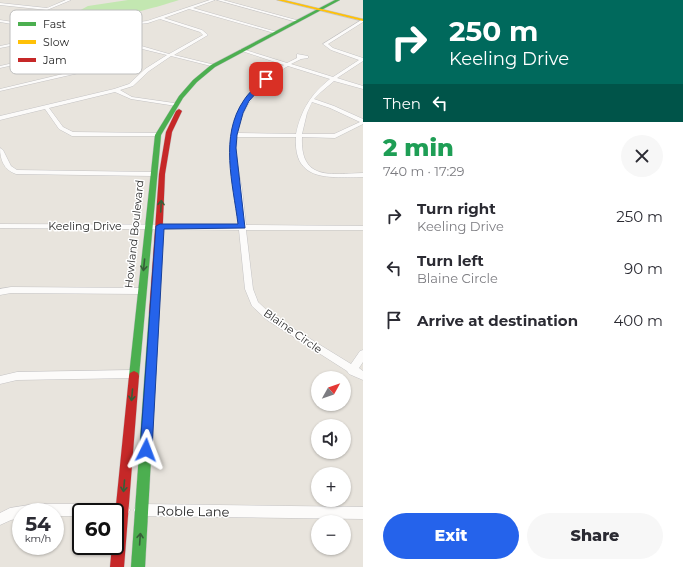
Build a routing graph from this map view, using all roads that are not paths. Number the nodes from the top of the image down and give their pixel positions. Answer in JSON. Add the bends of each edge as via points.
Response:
{"nodes":[{"id":1,"x":2,"y":0,"type":"edge"},
{"id":2,"x":69,"y":0,"type":"edge"},
{"id":3,"x":213,"y":0,"type":"edge"},
{"id":4,"x":219,"y":0,"type":"edge"},
{"id":5,"x":279,"y":0,"type":"edge"},
{"id":6,"x":338,"y":0,"type":"edge"},
{"id":7,"x":346,"y":0,"type":"edge"},
{"id":8,"x":0,"y":5,"type":"edge"},
{"id":9,"x":189,"y":8,"type":"junction"},
{"id":10,"x":322,"y":10,"type":"junction"},
{"id":11,"x":160,"y":18,"type":"junction"},
{"id":12,"x":298,"y":20,"type":"junction"},
{"id":13,"x":363,"y":20,"type":"edge"},
{"id":14,"x":0,"y":21,"type":"edge"},
{"id":15,"x":10,"y":22,"type":"joint"},
{"id":16,"x":142,"y":23,"type":"edge"},
{"id":17,"x":0,"y":28,"type":"edge"},
{"id":18,"x":275,"y":32,"type":"junction"},
{"id":19,"x":142,"y":47,"type":"edge"},
{"id":20,"x":244,"y":50,"type":"junction"},
{"id":21,"x":170,"y":55,"type":"junction"},
{"id":22,"x":299,"y":58,"type":"dead end"},
{"id":23,"x":363,"y":60,"type":"edge"},
{"id":24,"x":289,"y":64,"type":"junction"},
{"id":25,"x":10,"y":65,"type":"edge"},
{"id":26,"x":213,"y":66,"type":"junction"},
{"id":27,"x":0,"y":67,"type":"edge"},
{"id":28,"x":69,"y":74,"type":"edge"},
{"id":29,"x":335,"y":79,"type":"junction"},
{"id":30,"x":363,"y":88,"type":"edge"},
{"id":31,"x":0,"y":90,"type":"edge"},
{"id":32,"x":116,"y":90,"type":"junction"},
{"id":33,"x":311,"y":100,"type":"junction"},
{"id":34,"x":174,"y":105,"type":"junction"},
{"id":35,"x":46,"y":107,"type":"junction"},
{"id":36,"x":0,"y":118,"type":"edge"},
{"id":37,"x":363,"y":121,"type":"edge"},
{"id":38,"x":162,"y":132,"type":"junction"},
{"id":39,"x":234,"y":135,"type":"junction"},
{"id":40,"x":298,"y":137,"type":"junction"},
{"id":41,"x":0,"y":150,"type":"edge"},
{"id":42,"x":152,"y":174,"type":"junction"},
{"id":43,"x":363,"y":174,"type":"edge"},
{"id":44,"x":0,"y":226,"type":"edge"},
{"id":45,"x":148,"y":226,"type":"junction"},
{"id":46,"x":160,"y":226,"type":"junction"},
{"id":47,"x":242,"y":226,"type":"junction"},
{"id":48,"x":363,"y":228,"type":"edge"},
{"id":49,"x":141,"y":291,"type":"junction"},
{"id":50,"x":0,"y":292,"type":"edge"},
{"id":51,"x":363,"y":354,"type":"edge"},
{"id":52,"x":352,"y":371,"type":"junction"},
{"id":53,"x":133,"y":374,"type":"junction"},
{"id":54,"x":363,"y":376,"type":"edge"},
{"id":55,"x":0,"y":380,"type":"edge"},
{"id":56,"x":123,"y":503,"type":"edge"},
{"id":57,"x":124,"y":510,"type":"edge"},
{"id":58,"x":142,"y":510,"type":"junction"},
{"id":59,"x":363,"y":513,"type":"edge"},
{"id":60,"x":12,"y":514,"type":"edge"},
{"id":61,"x":0,"y":519,"type":"edge"},
{"id":62,"x":118,"y":555,"type":"edge"},
{"id":63,"x":117,"y":567,"type":"edge"},
{"id":64,"x":138,"y":567,"type":"edge"}],
"edges":[{"from":1,"to":8,"type":"street"},
{"from":2,"to":8,"type":"street","via":[[47,9]]},
{"from":3,"to":9,"type":"street"},
{"from":4,"to":12,"type":"street"},
{"from":5,"to":10,"type":"main road"},
{"from":6,"to":10,"type":"main road","name":"Howland Boulevard"},
{"from":7,"to":10,"type":"main road","name":"Howland Boulevard"},
{"from":9,"to":11,"type":"street"},
{"from":9,"to":18,"type":"street"},
{"from":10,"to":12,"type":"main road","name":"Howland Boulevard"},
{"from":10,"to":13,"type":"main road"},
{"from":10,"to":20,"type":"main road","name":"Howland Boulevard"},
{"from":11,"to":16,"type":"street"},
{"from":11,"to":21,"type":"street","via":[[201,31],[206,35]]},
{"from":12,"to":18,"type":"main road","name":"Howland Boulevard"},
{"from":13,"to":23,"type":"street","via":[[325,44]]},
{"from":14,"to":15,"type":"street"},
{"from":15,"to":17,"type":"street"},
{"from":18,"to":20,"type":"main road","name":"Howland Boulevard"},
{"from":19,"to":21,"type":"street"},
{"from":20,"to":24,"type":"street"},
{"from":20,"to":26,"type":"main road","name":"Howland Boulevard"},
{"from":20,"to":38,"type":"main road","name":"Howland Boulevard","via":[[198,85]]},
{"from":21,"to":26,"type":"street"},
{"from":21,"to":32,"type":"street","via":[[130,85]]},
{"from":22,"to":24,"type":"street","name":"Blaine Circle"},
{"from":23,"to":29,"type":"street"},
{"from":24,"to":29,"type":"street"},
{"from":24,"to":39,"type":"street","name":"Blaine Circle","via":[[266,79],[254,91],[240,113]]},
{"from":25,"to":27,"type":"street"},
{"from":26,"to":34,"type":"main road","name":"Howland Boulevard","via":[[197,78]]},
{"from":28,"to":31,"type":"street"},
{"from":29,"to":30,"type":"street"},
{"from":29,"to":33,"type":"street"},
{"from":32,"to":34,"type":"street","via":[[131,98]]},
{"from":32,"to":35,"type":"street"},
{"from":33,"to":37,"type":"street"},
{"from":33,"to":40,"type":"street","via":[[303,116]]},
{"from":34,"to":38,"type":"main road","name":"Howland Boulevard"},
{"from":35,"to":36,"type":"street"},
{"from":35,"to":38,"type":"street","via":[[61,128],[72,134]]},
{"from":37,"to":40,"type":"street","via":[[335,136]]},
{"from":38,"to":42,"type":"main road","name":"Howland Boulevard"},
{"from":46,"to":38,"type":"main road","name":"Howland Boulevard","one_way":true,"via":[[162,174],[167,143]]},
{"from":39,"to":40,"type":"street"},
{"from":39,"to":47,"type":"street","name":"Blaine Circle","via":[[233,148]]},
{"from":40,"to":43,"type":"street","via":[[301,160],[312,171],[322,174]]},
{"from":41,"to":42,"type":"street","via":[[8,167],[16,172]]},
{"from":42,"to":45,"type":"main road","name":"Howland Boulevard"},
{"from":44,"to":45,"type":"street","name":"Keeling Drive"},
{"from":45,"to":46,"type":"street","name":"Keeling Drive"},
{"from":45,"to":49,"type":"main road","name":"Howland Boulevard","one_way":true},
{"from":46,"to":47,"type":"street","name":"Keeling Drive"},
{"from":46,"to":58,"type":"main road","name":"Howland Boulevard"},
{"from":47,"to":48,"type":"street","name":"Keeling Drive"},
{"from":47,"to":52,"type":"street","name":"Blaine Circle","via":[[249,289],[255,304],[270,318]]},
{"from":49,"to":50,"type":"street"},
{"from":49,"to":53,"type":"main road","name":"Howland Boulevard"},
{"from":51,"to":52,"type":"street"},
{"from":52,"to":54,"type":"street","name":"Blaine Circle"},
{"from":53,"to":55,"type":"street","via":[[17,376]]},
{"from":53,"to":56,"type":"main road","name":"Howland Boulevard","one_way":true},
{"from":57,"to":58,"type":"street","name":"Roble Lane"},
{"from":58,"to":59,"type":"street","name":"Roble Lane"},
{"from":64,"to":58,"type":"main road","name":"Howland Boulevard","one_way":true},
{"from":60,"to":61,"type":"street","name":"Roble Lane"},
{"from":62,"to":63,"type":"main road","name":"Howland Boulevard"}]}
